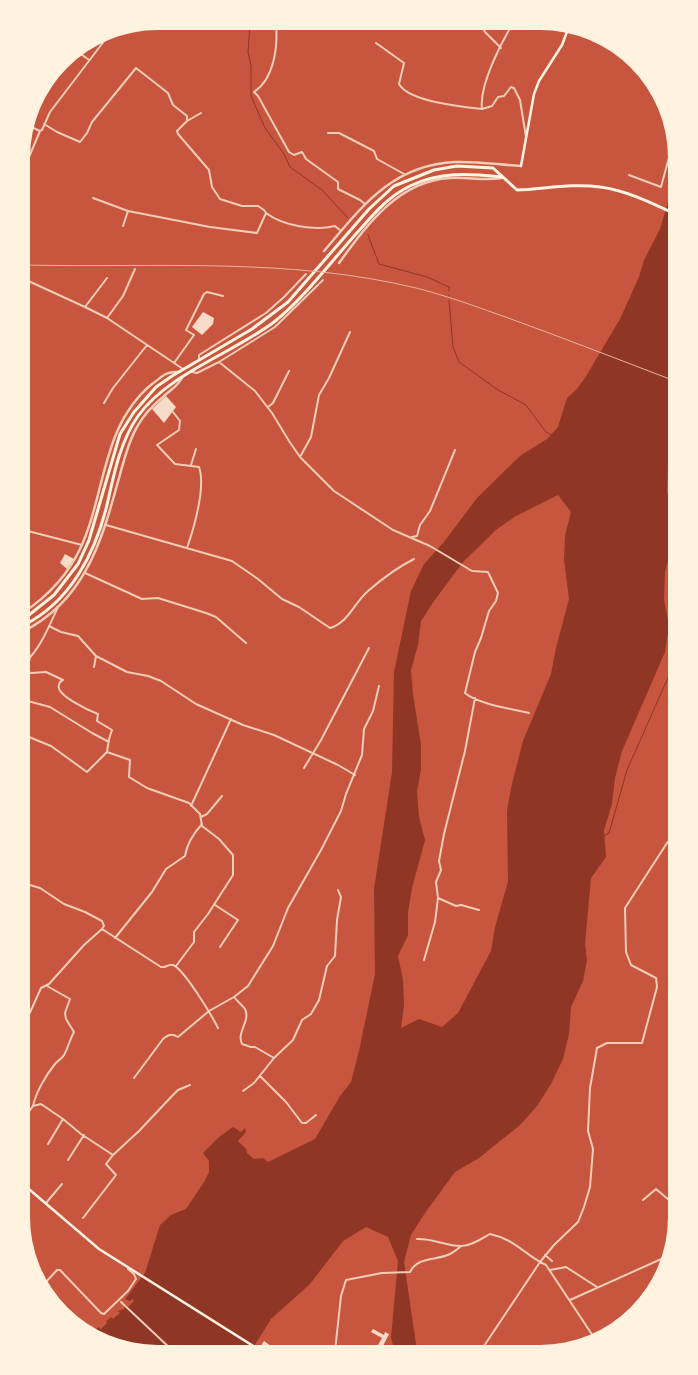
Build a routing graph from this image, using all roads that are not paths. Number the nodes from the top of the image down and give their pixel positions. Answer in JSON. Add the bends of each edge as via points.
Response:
{"nodes":[{"id":1,"x":277,"y":30,"type":"edge"},
{"id":2,"x":484,"y":30,"type":"edge"},
{"id":3,"x":510,"y":30,"type":"edge"},
{"id":4,"x":567,"y":32,"type":"edge"},
{"id":5,"x":103,"y":42,"type":"edge"},
{"id":6,"x":376,"y":43,"type":"dead end"},
{"id":7,"x":502,"y":48,"type":"junction"},
{"id":8,"x":83,"y":55,"type":"edge"},
{"id":9,"x":89,"y":60,"type":"junction"},
{"id":10,"x":482,"y":109,"type":"junction"},
{"id":11,"x":201,"y":113,"type":"dead end"},
{"id":12,"x":187,"y":121,"type":"junction"},
{"id":13,"x":44,"y":124,"type":"junction"},
{"id":14,"x":33,"y":128,"type":"edge"},
{"id":15,"x":40,"y":131,"type":"junction"},
{"id":16,"x":328,"y":133,"type":"dead end"},
{"id":17,"x":526,"y":138,"type":"junction"},
{"id":18,"x":30,"y":155,"type":"edge"},
{"id":19,"x":668,"y":161,"type":"edge"},
{"id":20,"x":521,"y":166,"type":"joint"},
{"id":21,"x":404,"y":174,"type":"junction"},
{"id":22,"x":629,"y":175,"type":"dead end"},
{"id":23,"x":503,"y":177,"type":"junction"},
{"id":24,"x":93,"y":198,"type":"dead end"},
{"id":25,"x":365,"y":204,"type":"junction"},
{"id":26,"x":128,"y":211,"type":"junction"},
{"id":27,"x":668,"y":211,"type":"edge"},
{"id":28,"x":266,"y":215,"type":"junction"},
{"id":29,"x":123,"y":226,"type":"dead end"},
{"id":30,"x":342,"y":231,"type":"junction"},
{"id":31,"x":324,"y":251,"type":"dead end"},
{"id":32,"x":339,"y":263,"type":"dead end"},
{"id":33,"x":135,"y":269,"type":"dead end"},
{"id":34,"x":306,"y":274,"type":"dead end"},
{"id":35,"x":106,"y":278,"type":"dead end"},
{"id":36,"x":323,"y":280,"type":"dead end"},
{"id":37,"x":30,"y":282,"type":"edge"},
{"id":38,"x":223,"y":296,"type":"dead end"},
{"id":39,"x":86,"y":307,"type":"junction"},
{"id":40,"x":107,"y":318,"type":"junction"},
{"id":41,"x":350,"y":332,"type":"dead end"},
{"id":42,"x":147,"y":345,"type":"junction"},
{"id":43,"x":199,"y":360,"type":"junction"},
{"id":44,"x":219,"y":362,"type":"junction"},
{"id":45,"x":174,"y":363,"type":"junction"},
{"id":46,"x":183,"y":369,"type":"junction"},
{"id":47,"x":289,"y":371,"type":"dead end"},
{"id":48,"x":178,"y":372,"type":"junction"},
{"id":49,"x":192,"y":372,"type":"junction"},
{"id":50,"x":182,"y":378,"type":"junction"},
{"id":51,"x":104,"y":402,"type":"dead end"},
{"id":52,"x":268,"y":407,"type":"junction"},
{"id":53,"x":173,"y":412,"type":"dead end"},
{"id":54,"x":196,"y":449,"type":"dead end"},
{"id":55,"x":455,"y":450,"type":"dead end"},
{"id":56,"x":300,"y":457,"type":"junction"},
{"id":57,"x":191,"y":465,"type":"junction"},
{"id":58,"x":106,"y":525,"type":"junction"},
{"id":59,"x":30,"y":532,"type":"edge"},
{"id":60,"x":411,"y":537,"type":"junction"},
{"id":61,"x":82,"y":545,"type":"junction"},
{"id":62,"x":187,"y":548,"type":"junction"},
{"id":63,"x":414,"y":559,"type":"dead end"},
{"id":64,"x":85,"y":573,"type":"junction"},
{"id":65,"x":58,"y":606,"type":"junction"},
{"id":66,"x":30,"y":608,"type":"edge"},
{"id":67,"x":30,"y":614,"type":"edge"},
{"id":68,"x":30,"y":621,"type":"edge"},
{"id":69,"x":49,"y":626,"type":"junction"},
{"id":70,"x":30,"y":627,"type":"edge"},
{"id":71,"x":246,"y":643,"type":"dead end"},
{"id":72,"x":369,"y":648,"type":"dead end"},
{"id":73,"x":31,"y":656,"type":"joint"},
{"id":74,"x":96,"y":656,"type":"junction"},
{"id":75,"x":30,"y":659,"type":"edge"},
{"id":76,"x":94,"y":668,"type":"dead end"},
{"id":77,"x":30,"y":673,"type":"edge"},
{"id":78,"x":379,"y":686,"type":"dead end"},
{"id":79,"x":475,"y":698,"type":"junction"},
{"id":80,"x":30,"y":701,"type":"edge"},
{"id":81,"x":528,"y":713,"type":"dead end"},
{"id":82,"x":231,"y":719,"type":"junction"},
{"id":83,"x":30,"y":737,"type":"edge"},
{"id":84,"x":109,"y":742,"type":"junction"},
{"id":85,"x":107,"y":752,"type":"junction"},
{"id":86,"x":312,"y":753,"type":"junction"},
{"id":87,"x":304,"y":768,"type":"dead end"},
{"id":88,"x":355,"y":775,"type":"junction"},
{"id":89,"x":222,"y":796,"type":"dead end"},
{"id":90,"x":191,"y":806,"type":"junction"},
{"id":91,"x":201,"y":817,"type":"junction"},
{"id":92,"x":202,"y":823,"type":"junction"},
{"id":93,"x":668,"y":844,"type":"edge"},
{"id":94,"x":30,"y":885,"type":"edge"},
{"id":95,"x":338,"y":890,"type":"dead end"},
{"id":96,"x":438,"y":898,"type":"junction"},
{"id":97,"x":214,"y":905,"type":"junction"},
{"id":98,"x":480,"y":910,"type":"dead end"},
{"id":99,"x":102,"y":929,"type":"junction"},
{"id":100,"x":114,"y":938,"type":"junction"},
{"id":101,"x":220,"y":947,"type":"dead end"},
{"id":102,"x":424,"y":960,"type":"dead end"},
{"id":103,"x":176,"y":966,"type":"junction"},
{"id":104,"x":47,"y":986,"type":"junction"},
{"id":105,"x":234,"y":997,"type":"junction"},
{"id":106,"x":31,"y":1010,"type":"edge"},
{"id":107,"x":209,"y":1011,"type":"junction"},
{"id":108,"x":218,"y":1028,"type":"dead end"},
{"id":109,"x":274,"y":1058,"type":"junction"},
{"id":110,"x":260,"y":1076,"type":"junction"},
{"id":111,"x":134,"y":1078,"type":"dead end"},
{"id":112,"x":190,"y":1085,"type":"dead end"},
{"id":113,"x":243,"y":1091,"type":"dead end"},
{"id":114,"x":33,"y":1106,"type":"junction"},
{"id":115,"x":30,"y":1110,"type":"edge"},
{"id":116,"x":316,"y":1115,"type":"dead end"},
{"id":117,"x":64,"y":1119,"type":"junction"},
{"id":118,"x":84,"y":1135,"type":"junction"},
{"id":119,"x":48,"y":1144,"type":"dead end"},
{"id":120,"x":113,"y":1156,"type":"junction"},
{"id":121,"x":68,"y":1160,"type":"dead end"},
{"id":122,"x":62,"y":1184,"type":"dead end"},
{"id":123,"x":30,"y":1190,"type":"edge"},
{"id":124,"x":668,"y":1199,"type":"edge"},
{"id":125,"x":643,"y":1200,"type":"dead end"},
{"id":126,"x":46,"y":1203,"type":"junction"},
{"id":127,"x":83,"y":1218,"type":"dead end"},
{"id":128,"x":417,"y":1240,"type":"dead end"},
{"id":129,"x":462,"y":1246,"type":"junction"},
{"id":130,"x":545,"y":1255,"type":"junction"},
{"id":131,"x":552,"y":1260,"type":"dead end"},
{"id":132,"x":660,"y":1260,"type":"edge"},
{"id":133,"x":122,"y":1262,"type":"junction"},
{"id":134,"x":540,"y":1262,"type":"junction"},
{"id":135,"x":550,"y":1270,"type":"junction"},
{"id":136,"x":47,"y":1281,"type":"edge"},
{"id":137,"x":597,"y":1286,"type":"junction"},
{"id":138,"x":570,"y":1300,"type":"junction"},
{"id":139,"x":121,"y":1302,"type":"dead end"},
{"id":140,"x":591,"y":1334,"type":"edge"},
{"id":141,"x":167,"y":1345,"type":"edge"},
{"id":142,"x":252,"y":1345,"type":"edge"},
{"id":143,"x":336,"y":1345,"type":"edge"},
{"id":144,"x":485,"y":1345,"type":"edge"}],
"edges":[{"from":1,"to":25,"type":"street","via":[[278,38],[270,70],[265,83],[254,92],[289,152],[294,155],[302,152],[306,159],[338,182],[338,189]]},
{"from":2,"to":7,"type":"street"},
{"from":3,"to":7,"type":"street"},
{"from":4,"to":17,"type":"main road","via":[[539,81]]},
{"from":5,"to":9,"type":"street"},
{"from":6,"to":10,"type":"street","via":[[404,63],[399,84],[410,94],[455,106]]},
{"from":7,"to":10,"type":"street","via":[[486,81]]},
{"from":8,"to":9,"type":"street"},
{"from":9,"to":13,"type":"street"},
{"from":10,"to":17,"type":"street","via":[[492,106],[498,97],[504,96],[511,87],[514,88],[520,100]]},
{"from":11,"to":12,"type":"street"},
{"from":12,"to":13,"type":"street","via":[[187,116],[173,105],[168,93],[136,68],[92,122],[80,142]]},
{"from":12,"to":28,"type":"street","via":[[178,129],[178,134],[209,170],[212,187],[220,199],[242,206],[258,206]]},
{"from":13,"to":15,"type":"street"},
{"from":14,"to":15,"type":"street"},
{"from":15,"to":18,"type":"street"},
{"from":16,"to":21,"type":"street","via":[[339,133],[374,151],[377,159]]},
{"from":17,"to":20,"type":"main road"},
{"from":19,"to":22,"type":"street","via":[[661,187]]},
{"from":20,"to":21,"type":"street","via":[[455,162],[429,165]]},
{"from":21,"to":25,"type":"street","via":[[390,182]]},
{"from":23,"to":27,"type":"highway","via":[[517,190],[601,187]]},
{"from":23,"to":32,"type":"street","via":[[488,180],[450,178],[409,190],[381,211]]},
{"from":23,"to":43,"type":"highway","via":[[493,168],[457,166],[434,170],[394,186],[369,209],[305,284],[270,317]]},
{"from":23,"to":49,"type":"highway","via":[[457,174],[436,176],[392,196],[293,305],[262,330]]},
{"from":24,"to":26,"type":"street"},
{"from":25,"to":30,"type":"street"},
{"from":26,"to":28,"type":"street","via":[[210,227],[258,233]]},
{"from":26,"to":29,"type":"street"},
{"from":28,"to":30,"type":"street","via":[[297,226],[314,229],[336,226]]},
{"from":30,"to":31,"type":"street"},
{"from":33,"to":40,"type":"street","via":[[122,296]]},
{"from":34,"to":43,"type":"street","via":[[266,313],[199,355]]},
{"from":35,"to":39,"type":"street"},
{"from":36,"to":44,"type":"street","via":[[274,327]]},
{"from":37,"to":39,"type":"street"},
{"from":38,"to":45,"type":"street","via":[[208,292],[204,294],[186,330],[194,335]]},
{"from":39,"to":40,"type":"street"},
{"from":40,"to":42,"type":"street"},
{"from":41,"to":56,"type":"street","via":[[329,378],[318,395],[311,437]]},
{"from":42,"to":45,"type":"street"},
{"from":42,"to":51,"type":"street"},
{"from":43,"to":46,"type":"highway"},
{"from":43,"to":49,"type":"highway"},
{"from":44,"to":49,"type":"street","via":[[197,373]]},
{"from":44,"to":52,"type":"street","via":[[255,391]]},
{"from":45,"to":46,"type":"street"},
{"from":46,"to":48,"type":"highway"},
{"from":47,"to":52,"type":"street","via":[[273,403]]},
{"from":48,"to":61,"type":"street","via":[[169,372],[146,389],[126,413],[113,440]]},
{"from":48,"to":67,"type":"highway","via":[[145,398],[120,434],[89,540],[78,564],[54,595]]},
{"from":49,"to":50,"type":"highway"},
{"from":50,"to":58,"type":"street","via":[[177,386],[153,405],[137,426],[125,455]]},
{"from":50,"to":68,"type":"highway","via":[[148,404],[131,427],[121,452],[99,534],[83,568],[62,596],[48,610]]},
{"from":52,"to":56,"type":"street"},
{"from":53,"to":57,"type":"street","via":[[180,421],[179,430],[157,445],[176,464]]},
{"from":54,"to":57,"type":"street"},
{"from":55,"to":60,"type":"street","via":[[430,511],[420,525],[417,536]]},
{"from":56,"to":60,"type":"street","via":[[334,491],[393,530]]},
{"from":57,"to":62,"type":"street","via":[[199,466],[201,474],[198,508]]},
{"from":58,"to":62,"type":"street"},
{"from":58,"to":64,"type":"street","via":[[98,549]]},
{"from":59,"to":61,"type":"street"},
{"from":60,"to":79,"type":"street","via":[[472,571],[488,572],[498,593],[496,602],[489,611],[466,684],[465,693]]},
{"from":61,"to":66,"type":"street","via":[[56,586]]},
{"from":62,"to":63,"type":"street","via":[[232,561],[282,599],[330,628],[339,625],[366,592],[390,571]]},
{"from":64,"to":65,"type":"street"},
{"from":64,"to":71,"type":"street","via":[[142,599],[158,598],[216,617]]},
{"from":65,"to":69,"type":"street"},
{"from":65,"to":70,"type":"street"},
{"from":69,"to":73,"type":"street"},
{"from":69,"to":74,"type":"street","via":[[78,636]]},
{"from":72,"to":86,"type":"street"},
{"from":73,"to":75,"type":"street"},
{"from":74,"to":76,"type":"street"},
{"from":74,"to":82,"type":"street","via":[[127,672],[161,681],[196,704]]},
{"from":77,"to":84,"type":"street","via":[[46,672],[63,680],[59,689],[65,697],[98,714],[98,721],[112,730]]},
{"from":78,"to":88,"type":"street","via":[[373,711],[364,729],[362,755]]},
{"from":79,"to":81,"type":"street"},
{"from":79,"to":96,"type":"street","via":[[439,861],[441,870],[436,882]]},
{"from":80,"to":84,"type":"street","via":[[50,706],[92,734]]},
{"from":82,"to":86,"type":"street"},
{"from":82,"to":90,"type":"street"},
{"from":83,"to":85,"type":"street","via":[[51,746],[87,772]]},
{"from":84,"to":85,"type":"street"},
{"from":85,"to":90,"type":"street","via":[[130,760],[129,777],[135,782],[178,798]]},
{"from":86,"to":87,"type":"street"},
{"from":86,"to":88,"type":"street"},
{"from":88,"to":105,"type":"street","via":[[335,823],[288,908],[273,946],[251,983]]},
{"from":89,"to":91,"type":"street","via":[[207,814]]},
{"from":90,"to":91,"type":"street"},
{"from":91,"to":92,"type":"street"},
{"from":92,"to":97,"type":"street","via":[[202,826],[233,855],[234,860],[233,875]]},
{"from":92,"to":100,"type":"street","via":[[193,834],[185,856],[166,869],[152,892]]},
{"from":93,"to":130,"type":"street","via":[[625,908],[626,952],[631,965],[656,978],[657,987],[642,1043],[607,1043],[598,1048],[590,1088],[588,1131],[593,1149],[590,1187],[578,1222]]},
{"from":94,"to":99,"type":"street","via":[[102,921]]},
{"from":95,"to":109,"type":"street","via":[[341,897],[336,920],[335,956],[327,966],[319,1000],[311,1014],[302,1020],[298,1034]]},
{"from":96,"to":98,"type":"street","via":[[456,906]]},
{"from":96,"to":102,"type":"street","via":[[435,922]]},
{"from":97,"to":101,"type":"street","via":[[238,920]]},
{"from":97,"to":103,"type":"street","via":[[194,932],[194,942]]},
{"from":99,"to":100,"type":"street"},
{"from":99,"to":104,"type":"street"},
{"from":100,"to":103,"type":"street","via":[[161,967]]},
{"from":103,"to":107,"type":"street"},
{"from":104,"to":106,"type":"street","via":[[40,990]]},
{"from":104,"to":114,"type":"street","via":[[70,999],[65,1013],[74,1032],[64,1055],[47,1076]]},
{"from":105,"to":107,"type":"street"},
{"from":105,"to":109,"type":"street","via":[[246,1014],[240,1037],[242,1044],[259,1048]]},
{"from":107,"to":108,"type":"street"},
{"from":107,"to":111,"type":"street","via":[[178,1036],[173,1034],[163,1039]]},
{"from":109,"to":110,"type":"street"},
{"from":110,"to":113,"type":"street"},
{"from":110,"to":116,"type":"street","via":[[286,1102],[302,1123]]},
{"from":112,"to":120,"type":"street","via":[[178,1090]]},
{"from":114,"to":115,"type":"street"},
{"from":114,"to":117,"type":"street","via":[[40,1104]]},
{"from":117,"to":118,"type":"street"},
{"from":117,"to":119,"type":"street"},
{"from":118,"to":120,"type":"street"},
{"from":118,"to":121,"type":"street"},
{"from":120,"to":127,"type":"street","via":[[106,1164],[116,1174],[115,1177]]},
{"from":122,"to":126,"type":"street"},
{"from":123,"to":126,"type":"main road"},
{"from":124,"to":125,"type":"street","via":[[656,1189]]},
{"from":126,"to":133,"type":"main road","via":[[85,1238]]},
{"from":128,"to":129,"type":"street","via":[[425,1238]]},
{"from":129,"to":134,"type":"street","via":[[490,1234],[517,1245]]},
{"from":129,"to":143,"type":"street","via":[[449,1254],[413,1265],[410,1272],[382,1273],[346,1280],[341,1296]]},
{"from":130,"to":131,"type":"street"},
{"from":130,"to":134,"type":"street"},
{"from":132,"to":137,"type":"street"},
{"from":133,"to":136,"type":"street","via":[[136,1279],[128,1291],[104,1314],[100,1313],[60,1270]]},
{"from":133,"to":142,"type":"main road"},
{"from":134,"to":135,"type":"street"},
{"from":134,"to":144,"type":"street"},
{"from":135,"to":137,"type":"street","via":[[566,1267]]},
{"from":135,"to":138,"type":"street"},
{"from":137,"to":138,"type":"street"},
{"from":138,"to":140,"type":"street"},
{"from":139,"to":141,"type":"street"}]}
